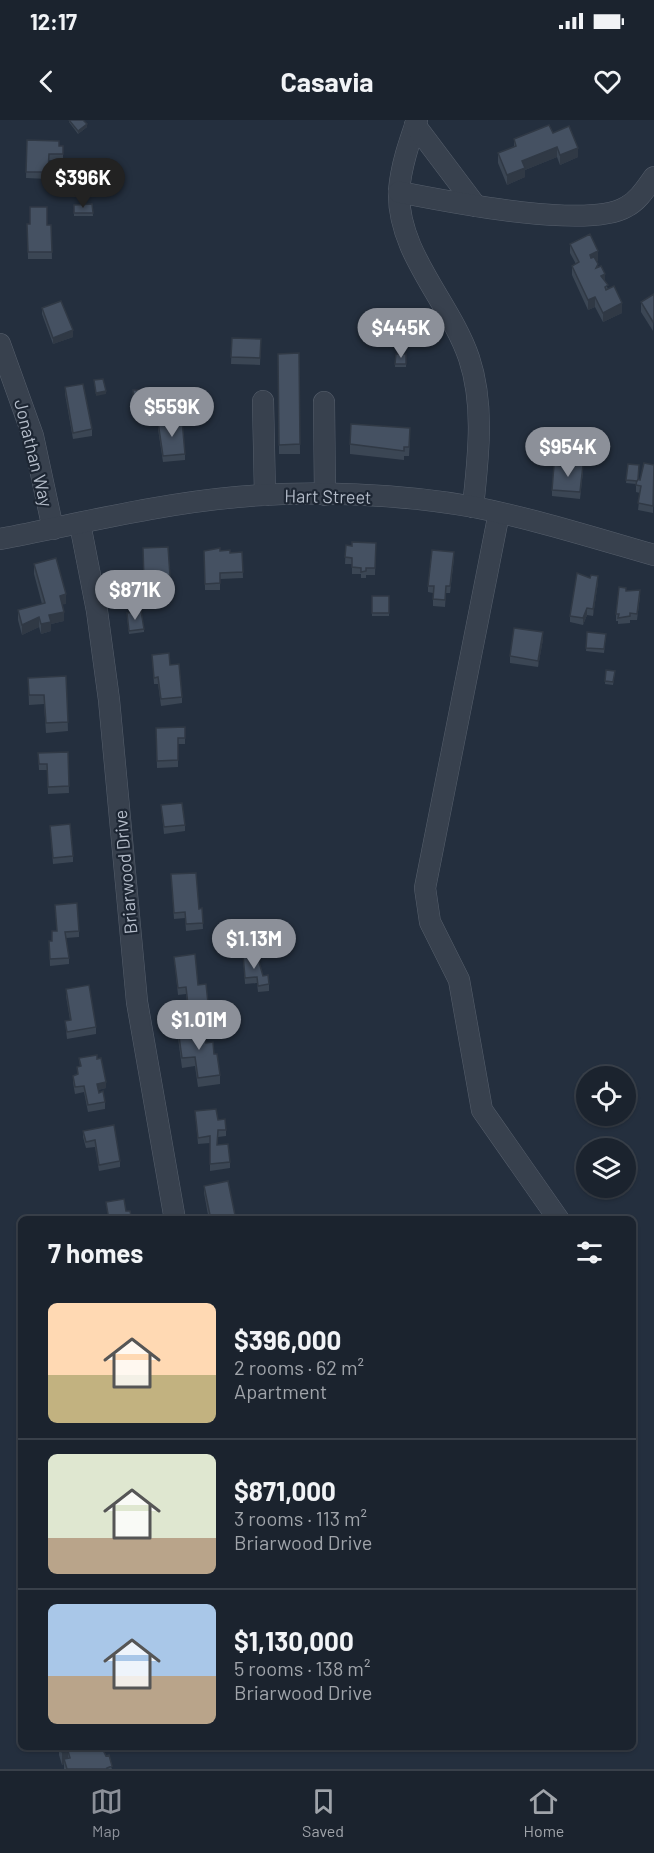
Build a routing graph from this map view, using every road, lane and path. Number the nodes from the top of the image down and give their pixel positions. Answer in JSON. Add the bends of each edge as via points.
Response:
{"nodes":[{"id":1,"x":416,"y":123,"type":"edge"},
{"id":2,"x":654,"y":177,"type":"edge"},
{"id":3,"x":399,"y":192,"type":"junction"},
{"id":4,"x":476,"y":206,"type":"junction"},
{"id":5,"x":0,"y":344,"type":"edge"},
{"id":6,"x":263,"y":402,"type":"dead end"},
{"id":7,"x":324,"y":402,"type":"dead end"},
{"id":8,"x":265,"y":495,"type":"junction"},
{"id":9,"x":325,"y":495,"type":"junction"},
{"id":10,"x":473,"y":507,"type":"junction"},
{"id":11,"x":499,"y":513,"type":"junction"},
{"id":12,"x":80,"y":524,"type":"junction"},
{"id":13,"x":53,"y":529,"type":"junction"},
{"id":14,"x":0,"y":539,"type":"edge"},
{"id":15,"x":654,"y":555,"type":"edge"},
{"id":16,"x":174,"y":1216,"type":"edge"},
{"id":17,"x":556,"y":1216,"type":"edge"}],
"edges":[{"from":1,"to":3,"type":"street","via":[[404,159]]},
{"from":1,"to":4,"type":"street"},
{"from":2,"to":4,"type":"street","via":[[638,199],[611,213],[546,214]]},
{"from":3,"to":4,"type":"street"},
{"from":3,"to":10,"type":"street","via":[[411,243],[454,323],[474,376],[478,432]]},
{"from":5,"to":13,"type":"street","name":"Jonathan Way","via":[[33,436]]},
{"from":6,"to":8,"type":"street"},
{"from":7,"to":9,"type":"street"},
{"from":8,"to":9,"type":"street","name":"Hart Street"},
{"from":8,"to":12,"type":"street","name":"Hart Street","via":[[206,501]]},
{"from":9,"to":10,"type":"street","name":"Hart Street","via":[[412,499]]},
{"from":10,"to":11,"type":"street","name":"Hart Street"},
{"from":11,"to":15,"type":"street","name":"Hart Street"},
{"from":11,"to":17,"type":"street","via":[[425,888],[430,922],[459,980],[482,1110]]},
{"from":12,"to":13,"type":"street","name":"Hart Street"},
{"from":12,"to":16,"type":"street","name":"Briarwood Drive","via":[[108,689],[137,1002]]},
{"from":13,"to":14,"type":"street","name":"Hart Street"}]}
